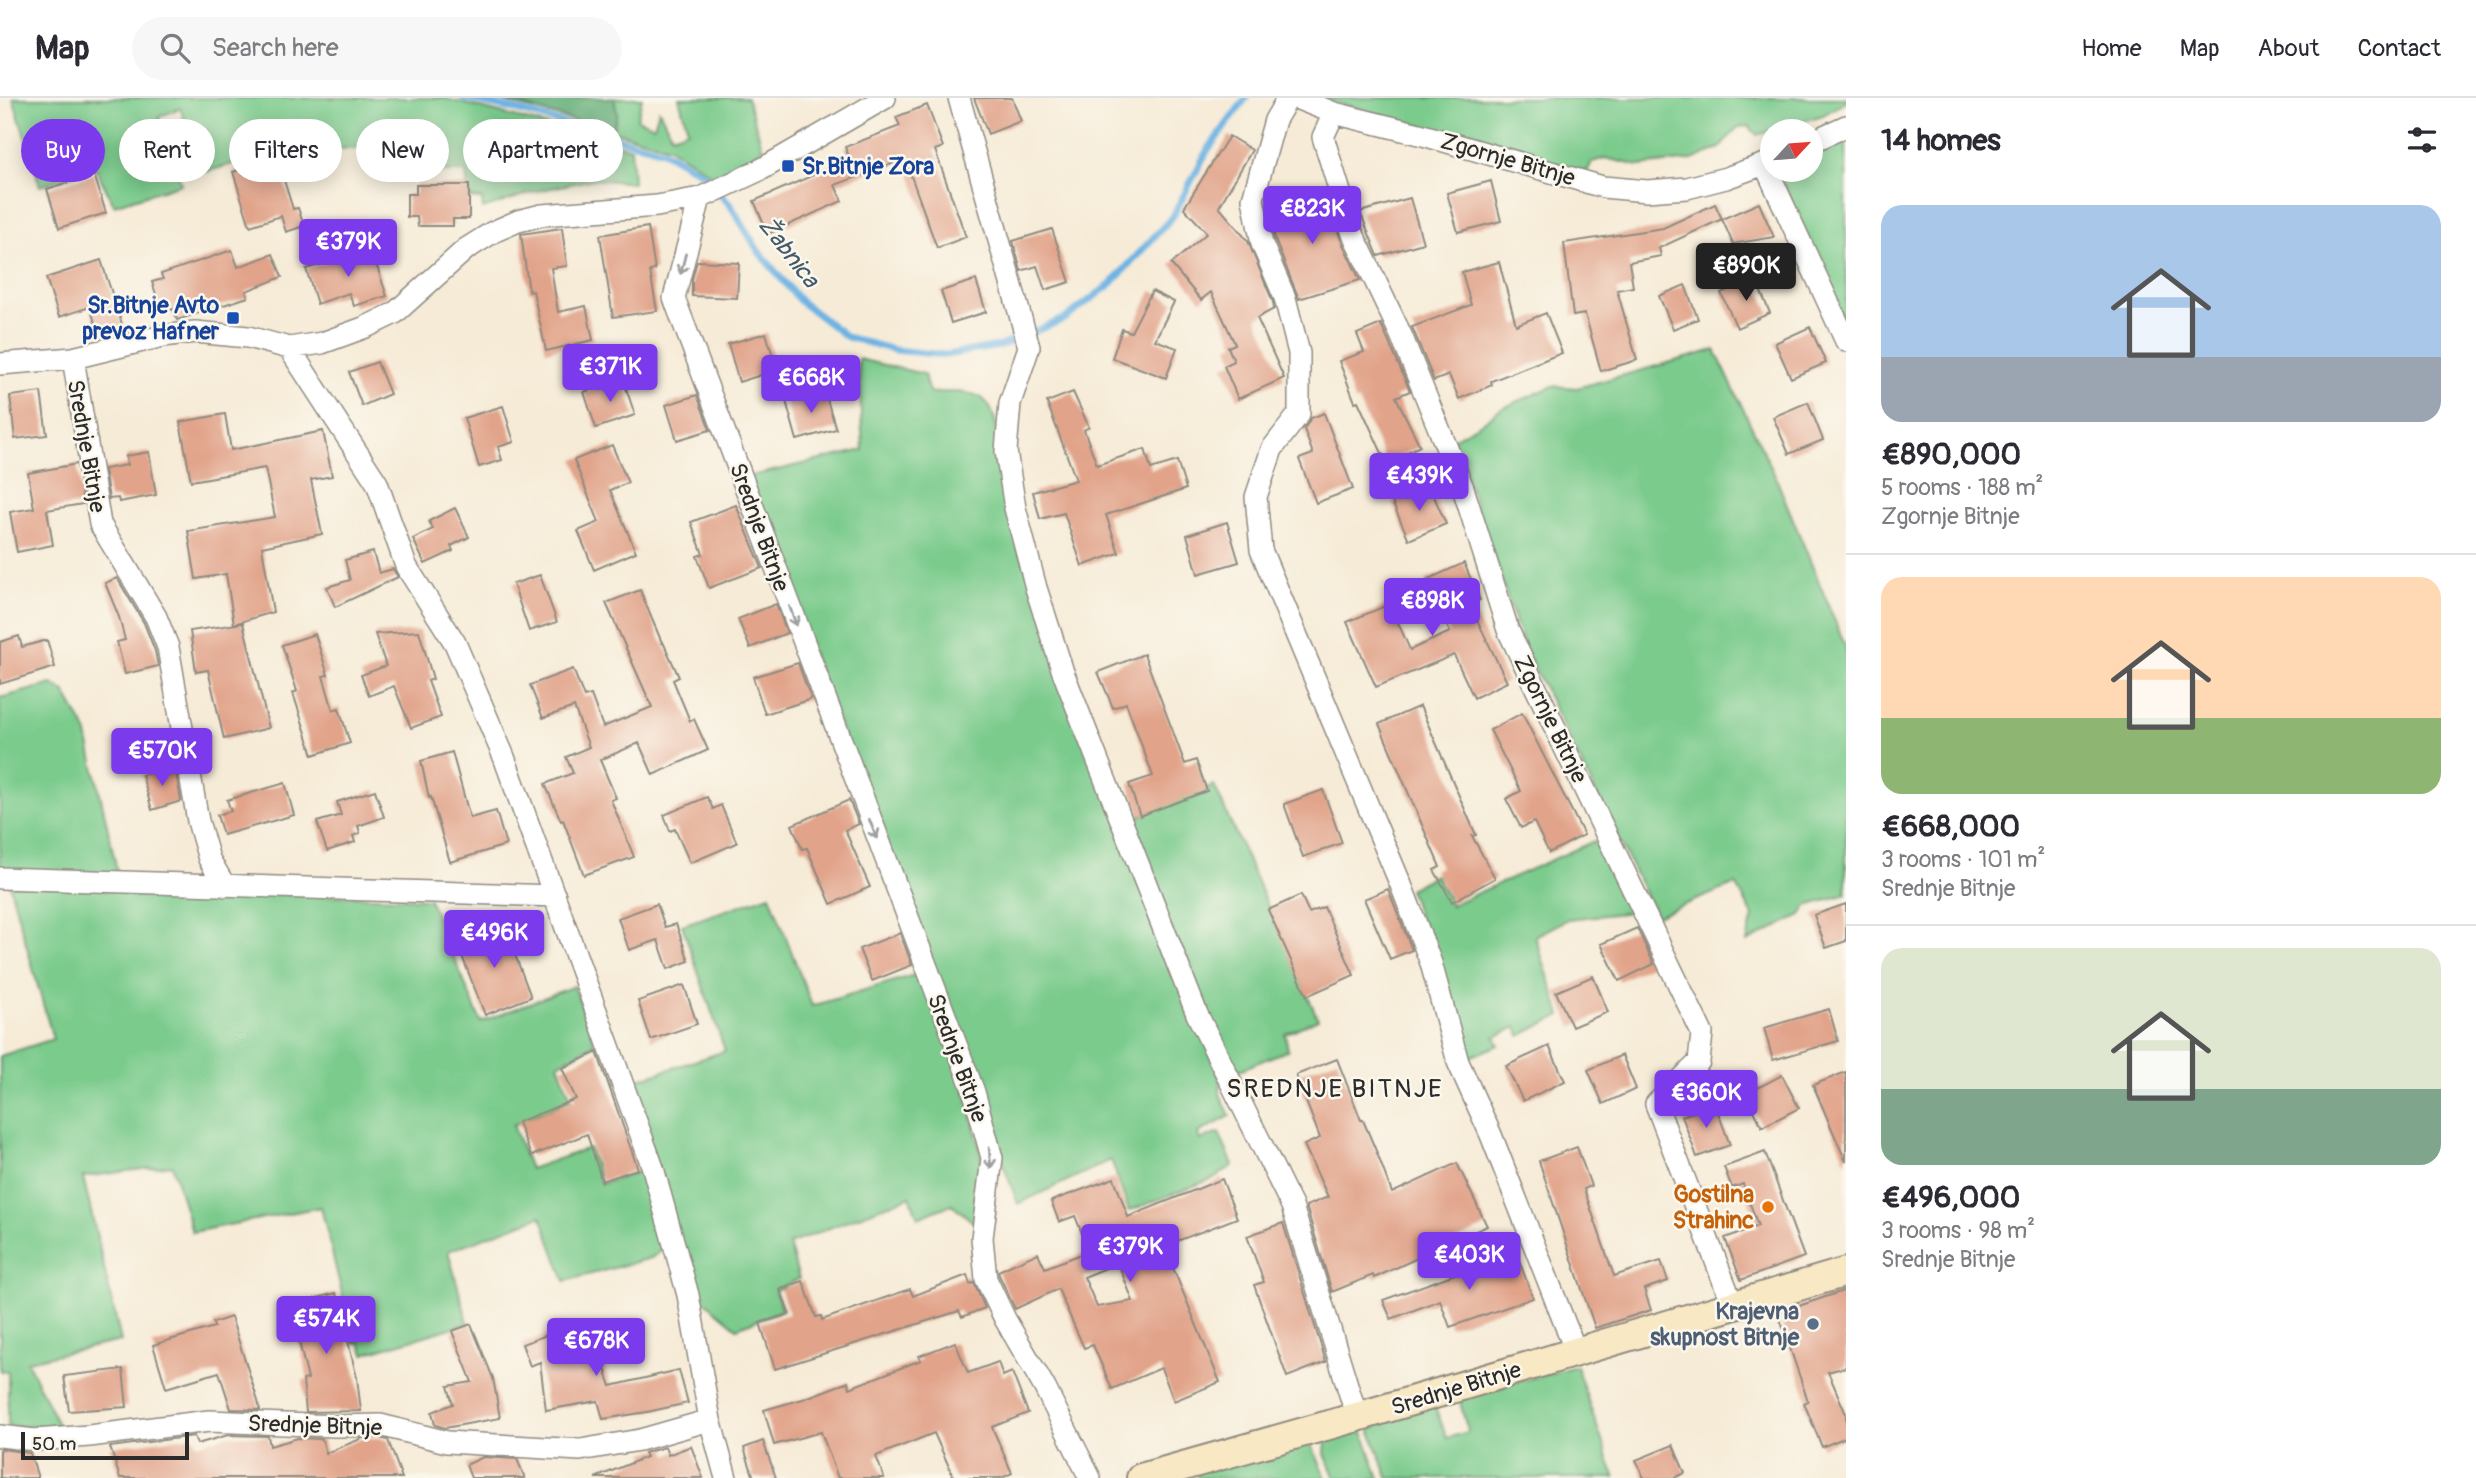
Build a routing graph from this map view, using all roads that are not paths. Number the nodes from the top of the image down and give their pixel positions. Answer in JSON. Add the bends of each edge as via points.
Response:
{"nodes":[{"id":1,"x":885,"y":98,"type":"edge"},
{"id":2,"x":959,"y":98,"type":"edge"},
{"id":3,"x":1288,"y":98,"type":"edge"},
{"id":4,"x":1296,"y":98,"type":"edge"},
{"id":5,"x":1334,"y":113,"type":"junction"},
{"id":6,"x":1846,"y":126,"type":"edge"},
{"id":7,"x":1824,"y":136,"type":"edge"},
{"id":8,"x":1760,"y":166,"type":"edge"},
{"id":9,"x":1777,"y":182,"type":"edge"},
{"id":10,"x":699,"y":198,"type":"junction"},
{"id":11,"x":1846,"y":341,"type":"edge"},
{"id":12,"x":289,"y":348,"type":"junction"},
{"id":13,"x":73,"y":358,"type":"junction"},
{"id":14,"x":0,"y":364,"type":"edge"},
{"id":15,"x":0,"y":877,"type":"edge"},
{"id":16,"x":225,"y":886,"type":"junction"},
{"id":17,"x":555,"y":895,"type":"junction"},
{"id":18,"x":1846,"y":1272,"type":"edge"},
{"id":19,"x":1733,"y":1306,"type":"junction"},
{"id":20,"x":1565,"y":1355,"type":"junction"},
{"id":21,"x":1357,"y":1418,"type":"junction"},
{"id":22,"x":710,"y":1420,"type":"junction"},
{"id":23,"x":0,"y":1436,"type":"edge"},
{"id":24,"x":726,"y":1478,"type":"edge"},
{"id":25,"x":1090,"y":1478,"type":"edge"},
{"id":26,"x":1141,"y":1478,"type":"edge"}],
"edges":[{"from":1,"to":10,"type":"street","via":[[762,169]]},
{"from":2,"to":21,"type":"street","via":[[1029,347],[1010,403],[1006,451],[1036,588],[1063,672],[1197,1014],[1292,1206]]},
{"from":3,"to":20,"type":"street","via":[[1275,120],[1253,200],[1262,244],[1285,299],[1299,353],[1299,414],[1272,449],[1256,497],[1261,551],[1431,963],[1458,1062],[1491,1135]]},
{"from":4,"to":5,"type":"street","name":"Zgornje Bitnje"},
{"from":5,"to":8,"type":"street","name":"Zgornje Bitnje","via":[[1603,187],[1687,188]]},
{"from":5,"to":19,"type":"street","name":"Zgornje Bitnje","via":[[1323,137],[1353,234],[1446,444],[1508,630],[1702,1033],[1699,1062],[1656,1104]]},
{"from":6,"to":7,"type":"street"},
{"from":9,"to":11,"type":"street","name":"Zgornje Bitnje"},
{"from":10,"to":12,"type":"street","name":"Srednje Bitnje","via":[[518,221],[466,248],[395,313],[322,343]]},
{"from":10,"to":25,"type":"street","name":"Srednje Bitnje","one_way":true,"via":[[674,298],[974,1092],[992,1158],[982,1238],[986,1279]]},
{"from":12,"to":13,"type":"street","name":"Srednje Bitnje","via":[[248,337],[195,332]]},
{"from":12,"to":17,"type":"street","via":[[377,483],[406,566],[455,643]]},
{"from":13,"to":14,"type":"street","name":"Srednje Bitnje"},
{"from":13,"to":16,"type":"street","name":"Srednje Bitnje","via":[[100,524],[156,617],[168,647],[198,821],[209,859]]},
{"from":15,"to":16,"type":"street"},
{"from":16,"to":17,"type":"street"},
{"from":17,"to":22,"type":"street","via":[[653,1168],[688,1295]]},
{"from":18,"to":19,"type":"main road"},
{"from":19,"to":20,"type":"main road"},
{"from":20,"to":21,"type":"main road","name":"Srednje Bitnje"},
{"from":21,"to":26,"type":"main road","name":"Srednje Bitnje"},
{"from":22,"to":23,"type":"street","name":"Srednje Bitnje","via":[[640,1440],[580,1450],[447,1442],[380,1425],[209,1421],[35,1440]]},
{"from":22,"to":24,"type":"street"}]}
